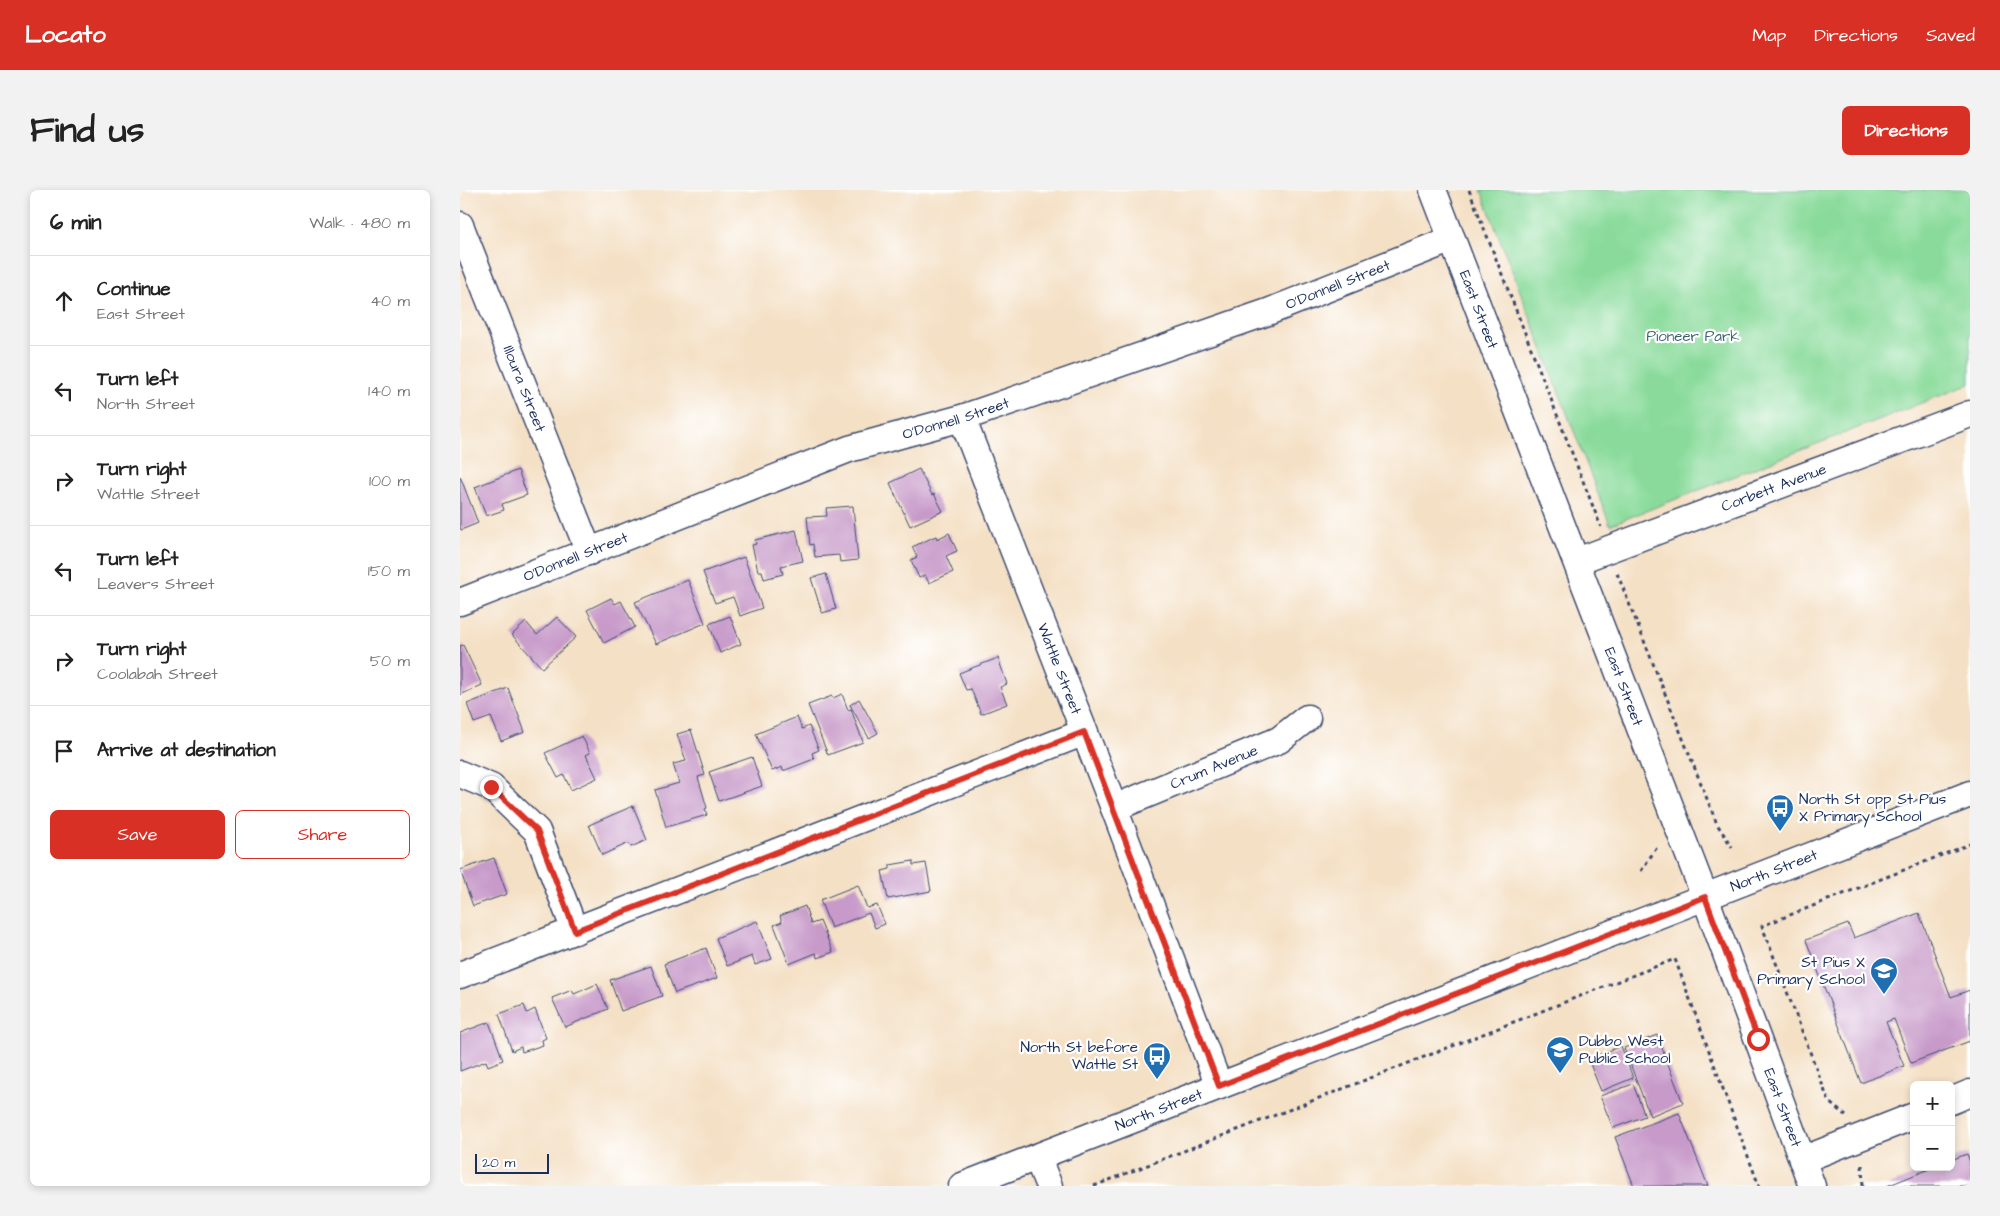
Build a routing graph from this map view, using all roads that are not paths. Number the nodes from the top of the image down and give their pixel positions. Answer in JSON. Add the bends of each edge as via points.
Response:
{"nodes":[{"id":1,"x":1433,"y":190,"type":"edge"},
{"id":2,"x":460,"y":225,"type":"edge"},
{"id":3,"x":1452,"y":239,"type":"junction"},
{"id":4,"x":1970,"y":414,"type":"edge"},
{"id":5,"x":962,"y":418,"type":"junction"},
{"id":6,"x":589,"y":552,"type":"junction"},
{"id":7,"x":1577,"y":560,"type":"junction"},
{"id":8,"x":460,"y":602,"type":"edge"},
{"id":9,"x":1307,"y":718,"type":"dead end"},
{"id":10,"x":1084,"y":732,"type":"junction"},
{"id":11,"x":460,"y":774,"type":"edge"},
{"id":12,"x":1970,"y":794,"type":"edge"},
{"id":13,"x":1114,"y":808,"type":"junction"},
{"id":14,"x":1705,"y":897,"type":"junction"},
{"id":15,"x":575,"y":931,"type":"junction"},
{"id":16,"x":460,"y":975,"type":"edge"},
{"id":17,"x":1219,"y":1086,"type":"junction"},
{"id":18,"x":1970,"y":1093,"type":"edge"},
{"id":19,"x":1955,"y":1099,"type":"edge"},
{"id":20,"x":1910,"y":1118,"type":"edge"},
{"id":21,"x":1038,"y":1157,"type":"junction"},
{"id":22,"x":1802,"y":1160,"type":"junction"},
{"id":23,"x":962,"y":1186,"type":"edge"},
{"id":24,"x":1049,"y":1186,"type":"edge"},
{"id":25,"x":1812,"y":1186,"type":"edge"}],
"edges":[{"from":1,"to":3,"type":"street","name":"East Street"},
{"from":2,"to":6,"type":"street","name":"Illoura Street"},
{"from":3,"to":5,"type":"street","name":"O'Donnell Street","via":[[1268,312]]},
{"from":3,"to":7,"type":"street","name":"East Street"},
{"from":4,"to":7,"type":"street","name":"Corbett Avenue"},
{"from":5,"to":6,"type":"street","name":"O'Donnell Street","via":[[849,449]]},
{"from":5,"to":10,"type":"street","name":"Wattle Street"},
{"from":6,"to":8,"type":"street","name":"O'Donnell Street"},
{"from":7,"to":14,"type":"street","name":"East Street"},
{"from":9,"to":13,"type":"street","name":"Crum Avenue","via":[[1279,740]]},
{"from":10,"to":13,"type":"street","name":"Wattle Street"},
{"from":10,"to":15,"type":"street"},
{"from":11,"to":15,"type":"street","via":[[491,787],[537,831]]},
{"from":12,"to":14,"type":"street","name":"North Street"},
{"from":13,"to":17,"type":"street","name":"Wattle Street"},
{"from":14,"to":17,"type":"street","name":"North Street"},
{"from":14,"to":22,"type":"street","name":"East Street"},
{"from":15,"to":16,"type":"street"},
{"from":17,"to":21,"type":"street","name":"North Street"},
{"from":18,"to":19,"type":"street"},
{"from":20,"to":22,"type":"street"},
{"from":21,"to":23,"type":"street","name":"North Street"},
{"from":21,"to":24,"type":"street"},
{"from":22,"to":25,"type":"street","name":"East Street"}]}
